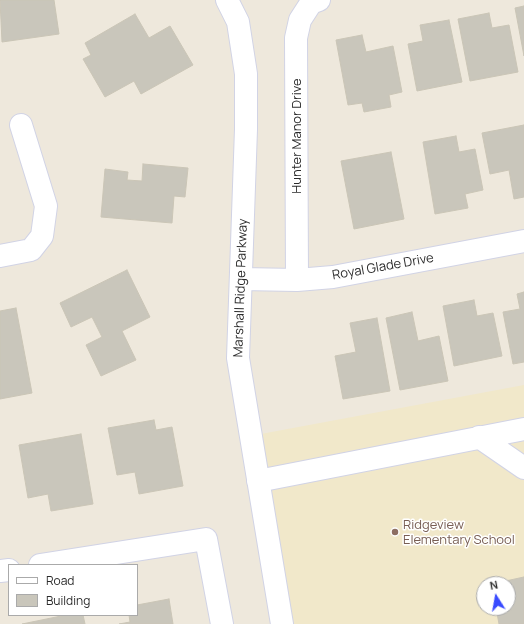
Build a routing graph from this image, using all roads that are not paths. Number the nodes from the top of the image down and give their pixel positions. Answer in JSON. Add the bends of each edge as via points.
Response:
{"nodes":[{"id":1,"x":227,"y":0,"type":"edge"},
{"id":2,"x":241,"y":0,"type":"edge"},
{"id":3,"x":319,"y":0,"type":"edge"},
{"id":4,"x":238,"y":22,"type":"junction"},
{"id":5,"x":21,"y":125,"type":"dead end"},
{"id":6,"x":524,"y":241,"type":"edge"},
{"id":7,"x":0,"y":256,"type":"edge"},
{"id":8,"x":241,"y":279,"type":"junction"},
{"id":9,"x":297,"y":280,"type":"junction"},
{"id":10,"x":524,"y":429,"type":"edge"},
{"id":11,"x":479,"y":437,"type":"junction"},
{"id":12,"x":524,"y":468,"type":"edge"},
{"id":13,"x":258,"y":481,"type":"junction"},
{"id":14,"x":46,"y":564,"type":"edge"},
{"id":15,"x":222,"y":624,"type":"edge"},
{"id":16,"x":282,"y":624,"type":"edge"}],
"edges":[{"from":1,"to":4,"type":"street","name":"Marshall Ridge Parkway"},
{"from":2,"to":4,"type":"street","name":"Marshall Ridge Parkway"},
{"from":3,"to":9,"type":"street","name":"Hunter Manor Drive","via":[[311,3],[300,20],[296,38]]},
{"from":4,"to":8,"type":"street","name":"Marshall Ridge Parkway","via":[[246,74]]},
{"from":5,"to":7,"type":"street","via":[[46,206],[42,236],[31,250]]},
{"from":6,"to":9,"type":"street","name":"Royal Glade Drive","via":[[333,277]]},
{"from":8,"to":9,"type":"street","name":"Royal Glade Drive"},
{"from":8,"to":13,"type":"street","name":"Marshall Ridge Parkway","via":[[238,358]]},
{"from":10,"to":11,"type":"street"},
{"from":11,"to":12,"type":"street"},
{"from":11,"to":13,"type":"street"},
{"from":13,"to":16,"type":"street","name":"Marshall Ridge Parkway"},
{"from":14,"to":15,"type":"street","via":[[206,539]]}]}
